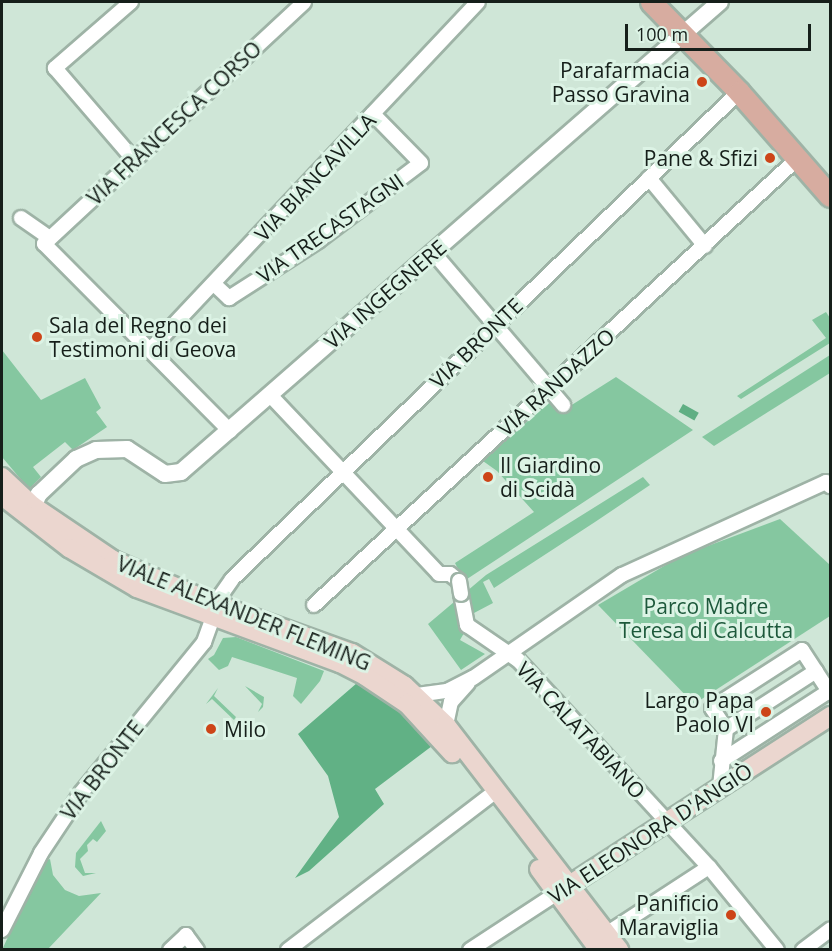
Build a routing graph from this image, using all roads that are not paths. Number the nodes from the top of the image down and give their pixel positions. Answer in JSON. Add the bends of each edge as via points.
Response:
{"nodes":[{"id":1,"x":131,"y":2,"type":"edge"},
{"id":2,"x":304,"y":2,"type":"edge"},
{"id":3,"x":478,"y":2,"type":"edge"},
{"id":4,"x":651,"y":2,"type":"edge"},
{"id":5,"x":720,"y":2,"type":"edge"},
{"id":6,"x":682,"y":34,"type":"junction"},
{"id":7,"x":739,"y":92,"type":"junction"},
{"id":8,"x":373,"y":114,"type":"junction"},
{"id":9,"x":797,"y":159,"type":"junction"},
{"id":10,"x":134,"y":160,"type":"junction"},
{"id":11,"x":649,"y":178,"type":"junction"},
{"id":12,"x":831,"y":196,"type":"edge"},
{"id":13,"x":21,"y":218,"type":"dead end"},
{"id":14,"x":47,"y":241,"type":"junction"},
{"id":15,"x":705,"y":246,"type":"junction"},
{"id":16,"x":433,"y":252,"type":"junction"},
{"id":17,"x":214,"y":284,"type":"junction"},
{"id":18,"x":495,"y":325,"type":"junction"},
{"id":19,"x":150,"y":350,"type":"junction"},
{"id":20,"x":548,"y":389,"type":"junction"},
{"id":21,"x":270,"y":395,"type":"junction"},
{"id":22,"x":563,"y":405,"type":"dead end"},
{"id":23,"x":230,"y":430,"type":"junction"},
{"id":24,"x":343,"y":472,"type":"junction"},
{"id":25,"x":2,"y":477,"type":"edge"},
{"id":26,"x":831,"y":486,"type":"edge"},
{"id":27,"x":2,"y":496,"type":"edge"},
{"id":28,"x":32,"y":508,"type":"junction"},
{"id":29,"x":395,"y":529,"type":"junction"},
{"id":30,"x":314,"y":605,"type":"dead end"},
{"id":31,"x":217,"y":607,"type":"junction"},
{"id":32,"x":510,"y":653,"type":"junction"},
{"id":33,"x":816,"y":671,"type":"junction"},
{"id":34,"x":473,"y":678,"type":"junction"},
{"id":35,"x":830,"y":692,"type":"edge"},
{"id":36,"x":417,"y":695,"type":"junction"},
{"id":37,"x":831,"y":716,"type":"edge"},
{"id":38,"x":446,"y":725,"type":"junction"},
{"id":39,"x":726,"y":729,"type":"junction"},
{"id":40,"x":721,"y":761,"type":"junction"},
{"id":41,"x":720,"y":787,"type":"junction"},
{"id":42,"x":491,"y":795,"type":"junction"},
{"id":43,"x":666,"y":822,"type":"junction"},
{"id":44,"x":709,"y":867,"type":"junction"},
{"id":45,"x":563,"y":889,"type":"junction"},
{"id":46,"x":2,"y":930,"type":"edge"},
{"id":47,"x":831,"y":930,"type":"edge"},
{"id":48,"x":600,"y":942,"type":"edge"},
{"id":49,"x":170,"y":950,"type":"edge"},
{"id":50,"x":197,"y":950,"type":"edge"},
{"id":51,"x":288,"y":950,"type":"edge"},
{"id":52,"x":470,"y":950,"type":"edge"},
{"id":53,"x":619,"y":950,"type":"edge"},
{"id":54,"x":777,"y":950,"type":"edge"},
{"id":55,"x":803,"y":950,"type":"edge"}],
"edges":[{"from":1,"to":10,"type":"street","via":[[55,68]]},
{"from":2,"to":10,"type":"street","name":"VIA FRANCESCA CORSO"},
{"from":3,"to":8,"type":"street","name":"VIA BIANCAVILLA"},
{"from":4,"to":6,"type":"main road"},
{"from":5,"to":6,"type":"street","name":"VIA INGEGNERE"},
{"from":6,"to":7,"type":"main road"},
{"from":6,"to":16,"type":"street","name":"VIA INGEGNERE"},
{"from":7,"to":9,"type":"main road"},
{"from":7,"to":11,"type":"street","name":"VIA BRONTE"},
{"from":8,"to":17,"type":"street","name":"VIA BIANCAVILLA"},
{"from":8,"to":17,"type":"street","name":"VIA TRECASTAGNI","via":[[421,163],[318,241],[229,298]]},
{"from":9,"to":12,"type":"main road"},
{"from":9,"to":15,"type":"street","name":"VIA RANDAZZO"},
{"from":10,"to":14,"type":"street","name":"VIA FRANCESCA CORSO"},
{"from":11,"to":15,"type":"street"},
{"from":11,"to":18,"type":"street","name":"VIA BRONTE"},
{"from":13,"to":14,"type":"street"},
{"from":14,"to":19,"type":"street"},
{"from":15,"to":20,"type":"street","name":"VIA RANDAZZO"},
{"from":16,"to":18,"type":"street"},
{"from":16,"to":21,"type":"street","name":"VIA INGEGNERE"},
{"from":17,"to":19,"type":"street","name":"VIA BIANCAVILLA"},
{"from":18,"to":20,"type":"street"},
{"from":18,"to":24,"type":"street","name":"VIA BRONTE"},
{"from":19,"to":23,"type":"street"},
{"from":20,"to":22,"type":"street"},
{"from":20,"to":29,"type":"street","name":"VIA RANDAZZO"},
{"from":21,"to":23,"type":"street","name":"VIA INGEGNERE"},
{"from":21,"to":24,"type":"street","name":"VIA CALATABIANO"},
{"from":23,"to":28,"type":"street","name":"VIA INGEGNERE","via":[[175,476],[165,474],[127,449],[85,453],[58,474]]},
{"from":24,"to":29,"type":"street","name":"VIA CALATABIANO"},
{"from":24,"to":31,"type":"street","name":"VIA BRONTE","via":[[232,579]]},
{"from":25,"to":28,"type":"main road","name":"VIALE ALEXANDER FLEMING"},
{"from":26,"to":32,"type":"street","via":[[826,482],[622,575]]},
{"from":27,"to":28,"type":"main road","name":"VIALE ALEXANDER FLEMING"},
{"from":28,"to":31,"type":"main road","name":"VIALE ALEXANDER FLEMING","via":[[137,588]]},
{"from":29,"to":30,"type":"street","name":"VIA RANDAZZO"},
{"from":29,"to":32,"type":"street","name":"VIA CALATABIANO","via":[[439,574],[450,574],[460,588],[467,625]]},
{"from":31,"to":36,"type":"main road","name":"VIALE ALEXANDER FLEMING","via":[[352,653]]},
{"from":31,"to":42,"type":"main road","name":"VIALE ALEXANDER FLEMING","via":[[340,663],[395,695],[442,739]]},
{"from":31,"to":46,"type":"street","name":"VIA BRONTE","via":[[204,642],[55,831]]},
{"from":32,"to":34,"type":"street"},
{"from":32,"to":43,"type":"street","name":"VIA CALATABIANO"},
{"from":33,"to":35,"type":"street"},
{"from":33,"to":39,"type":"street"},
{"from":33,"to":39,"type":"street","via":[[802,650],[712,708]]},
{"from":34,"to":36,"type":"street","via":[[447,691]]},
{"from":34,"to":38,"type":"street","via":[[451,702]]},
{"from":35,"to":40,"type":"street"},
{"from":36,"to":38,"type":"main road","name":"VIALE ALEXANDER FLEMING"},
{"from":37,"to":41,"type":"main road","name":"VIA ELEONORA D'ANGIÒ"},
{"from":38,"to":42,"type":"main road","name":"VIALE ALEXANDER FLEMING"},
{"from":39,"to":40,"type":"street"},
{"from":40,"to":41,"type":"street"},
{"from":41,"to":43,"type":"main road","name":"VIA ELEONORA D'ANGIÒ"},
{"from":42,"to":45,"type":"main road"},
{"from":42,"to":51,"type":"street"},
{"from":43,"to":44,"type":"street","name":"VIA CALATABIANO"},
{"from":43,"to":45,"type":"main road","name":"VIA ELEONORA D'ANGIÒ"},
{"from":44,"to":48,"type":"street"},
{"from":44,"to":54,"type":"street","name":"VIA CALATABIANO"},
{"from":45,"to":48,"type":"main road"},
{"from":45,"to":52,"type":"street","name":"VIA ELEONORA D'ANGIÒ"},
{"from":47,"to":55,"type":"street"},
{"from":48,"to":53,"type":"main road"},
{"from":49,"to":50,"type":"street","via":[[186,935]]}]}
